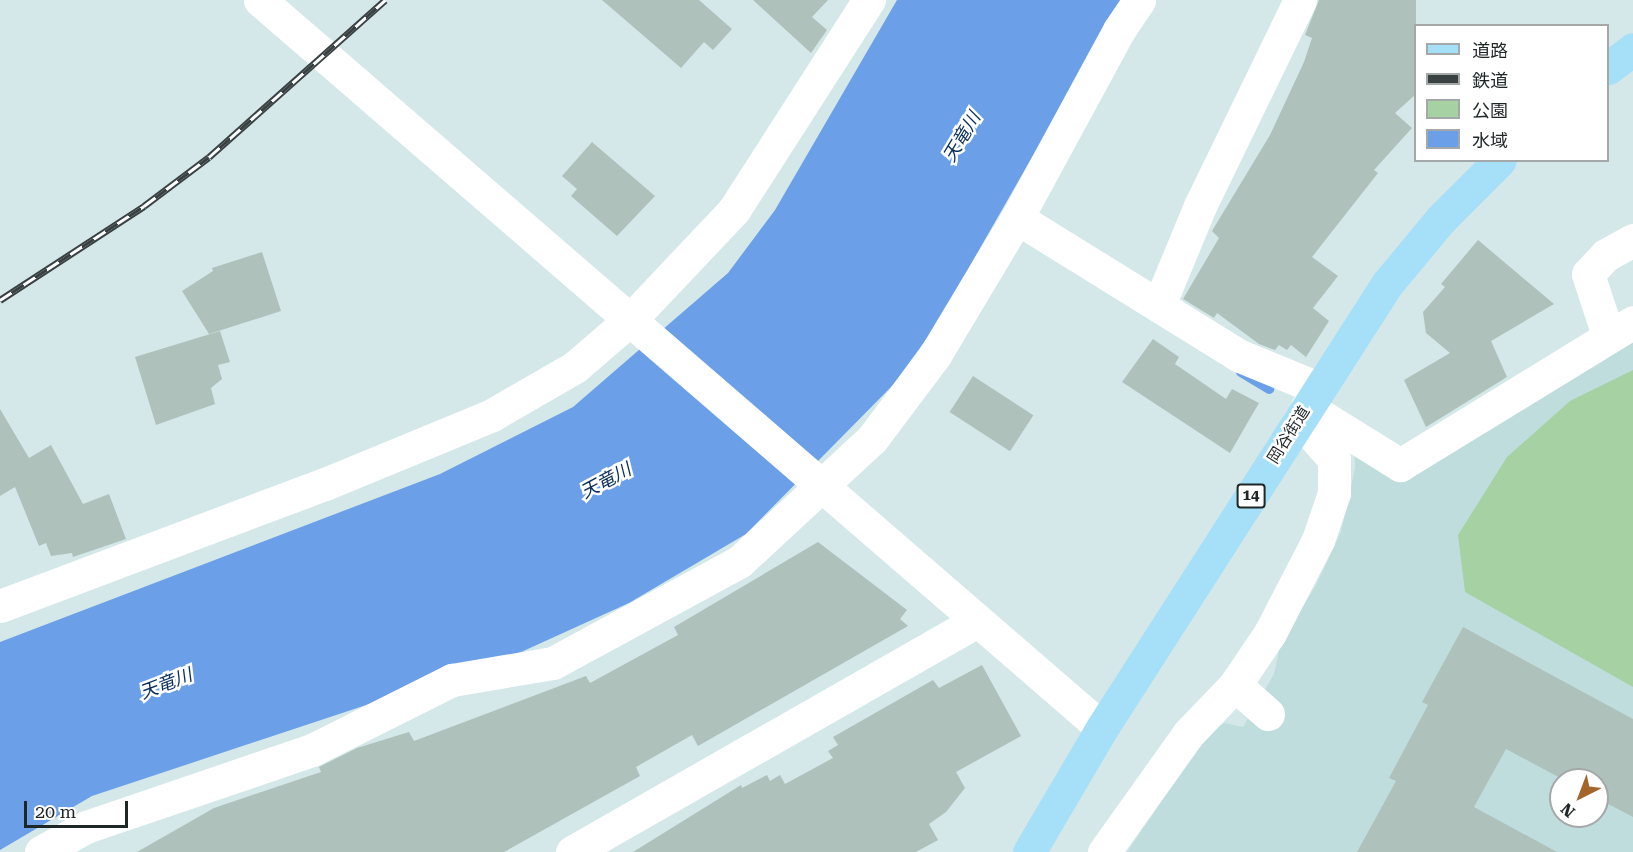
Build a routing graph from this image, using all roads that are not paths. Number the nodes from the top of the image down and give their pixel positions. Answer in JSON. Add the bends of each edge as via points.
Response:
{"nodes":[{"id":1,"x":870,"y":0,"type":"edge"},
{"id":2,"x":1139,"y":0,"type":"edge"},
{"id":3,"x":1300,"y":0,"type":"edge"},
{"id":4,"x":267,"y":6,"type":"edge"},
{"id":5,"x":1633,"y":49,"type":"edge"},
{"id":6,"x":1609,"y":67,"type":"edge"},
{"id":7,"x":1498,"y":162,"type":"edge"},
{"id":8,"x":1017,"y":218,"type":"junction"},
{"id":9,"x":1633,"y":240,"type":"edge"},
{"id":10,"x":1159,"y":305,"type":"junction"},
{"id":11,"x":631,"y":318,"type":"junction"},
{"id":12,"x":1621,"y":328,"type":"edge"},
{"id":13,"x":1308,"y":405,"type":"junction"},
{"id":14,"x":0,"y":606,"type":"edge"},
{"id":15,"x":976,"y":622,"type":"junction"},
{"id":16,"x":1234,"y":685,"type":"junction"},
{"id":17,"x":1268,"y":714,"type":"dead end"},
{"id":18,"x":1102,"y":728,"type":"junction"},
{"id":19,"x":41,"y":852,"type":"edge"},
{"id":20,"x":572,"y":852,"type":"edge"},
{"id":21,"x":1029,"y":852,"type":"edge"},
{"id":22,"x":1104,"y":852,"type":"edge"}],
"edges":[{"from":1,"to":11,"type":"street","via":[[734,210]]},
{"from":2,"to":8,"type":"street"},
{"from":3,"to":10,"type":"street","via":[[1200,206]]},
{"from":4,"to":11,"type":"street"},
{"from":5,"to":6,"type":"main road"},
{"from":7,"to":13,"type":"main road","name":"岡谷街道","number":"14","via":[[1441,219],[1387,284]]},
{"from":8,"to":10,"type":"street"},
{"from":8,"to":19,"type":"street","via":[[935,356],[873,439],[739,562],[554,663],[452,680],[312,750],[86,827]]},
{"from":9,"to":12,"type":"street","via":[[1606,255],[1587,274]]},
{"from":10,"to":13,"type":"street"},
{"from":11,"to":14,"type":"street","via":[[575,367],[492,416],[325,484]]},
{"from":11,"to":15,"type":"street"},
{"from":12,"to":13,"type":"street","via":[[1400,465]]},
{"from":13,"to":16,"type":"street","via":[[1334,459],[1334,493],[1318,540],[1270,633]]},
{"from":13,"to":18,"type":"main road","name":"岡谷街道","number":"14"},
{"from":15,"to":18,"type":"street"},
{"from":15,"to":20,"type":"street"},
{"from":16,"to":17,"type":"street"},
{"from":16,"to":22,"type":"street","via":[[1190,733]]},
{"from":18,"to":21,"type":"main road","name":"岡谷街道","number":"14"}]}
